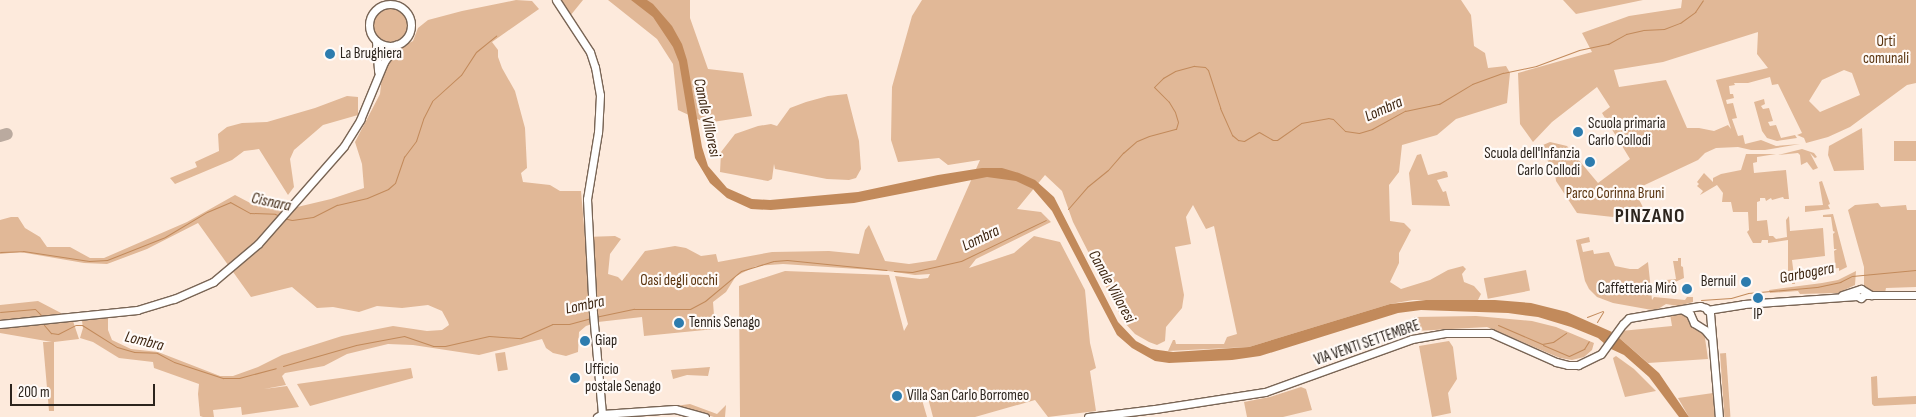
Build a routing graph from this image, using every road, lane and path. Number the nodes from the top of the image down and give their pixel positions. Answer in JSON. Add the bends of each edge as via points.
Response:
{"nodes":[{"id":1,"x":556,"y":0,"type":"edge"},
{"id":2,"x":396,"y":2,"type":"edge"},
{"id":3,"x":381,"y":3,"type":"edge"},
{"id":4,"x":376,"y":40,"type":"junction"},
{"id":5,"x":396,"y":45,"type":"junction"},
{"id":6,"x":378,"y":76,"type":"junction"},
{"id":7,"x":1916,"y":295,"type":"edge"},
{"id":8,"x":1692,"y":313,"type":"junction"},
{"id":9,"x":1709,"y":316,"type":"junction"},
{"id":10,"x":0,"y":324,"type":"edge"},
{"id":11,"x":1697,"y":325,"type":"junction"},
{"id":12,"x":1711,"y":338,"type":"junction"},
{"id":13,"x":600,"y":416,"type":"edge"},
{"id":14,"x":705,"y":417,"type":"edge"},
{"id":15,"x":1088,"y":417,"type":"edge"},
{"id":16,"x":1719,"y":417,"type":"edge"}],
"edges":[{"from":1,"to":13,"type":"street","via":[[590,52],[598,78],[599,119],[587,200]]},
{"from":2,"to":3,"type":"street"},
{"from":2,"to":5,"type":"street","via":[[409,14],[412,26],[406,40]]},
{"from":3,"to":4,"type":"street","via":[[369,23]]},
{"from":4,"to":5,"type":"street","via":[[388,46]]},
{"from":4,"to":6,"type":"street"},
{"from":5,"to":6,"type":"street"},
{"from":6,"to":10,"type":"street","via":[[360,120],[344,146],[258,244],[213,282],[137,310]]},
{"from":7,"to":9,"type":"street","via":[[1873,296],[1860,293],[1830,299],[1722,307]]},
{"from":8,"to":9,"type":"street","via":[[1700,306]]},
{"from":8,"to":11,"type":"street"},
{"from":8,"to":15,"type":"street","name":"VIA VENTI SETTEMBRE","via":[[1680,309],[1629,318],[1600,354],[1592,360],[1568,365],[1491,333],[1446,333],[1412,339],[1265,392]]},
{"from":9,"to":11,"type":"street","via":[[1704,325]]},
{"from":9,"to":12,"type":"street"},
{"from":11,"to":12,"type":"street"},
{"from":12,"to":16,"type":"street"},
{"from":13,"to":14,"type":"street","via":[[675,409]]}]}
